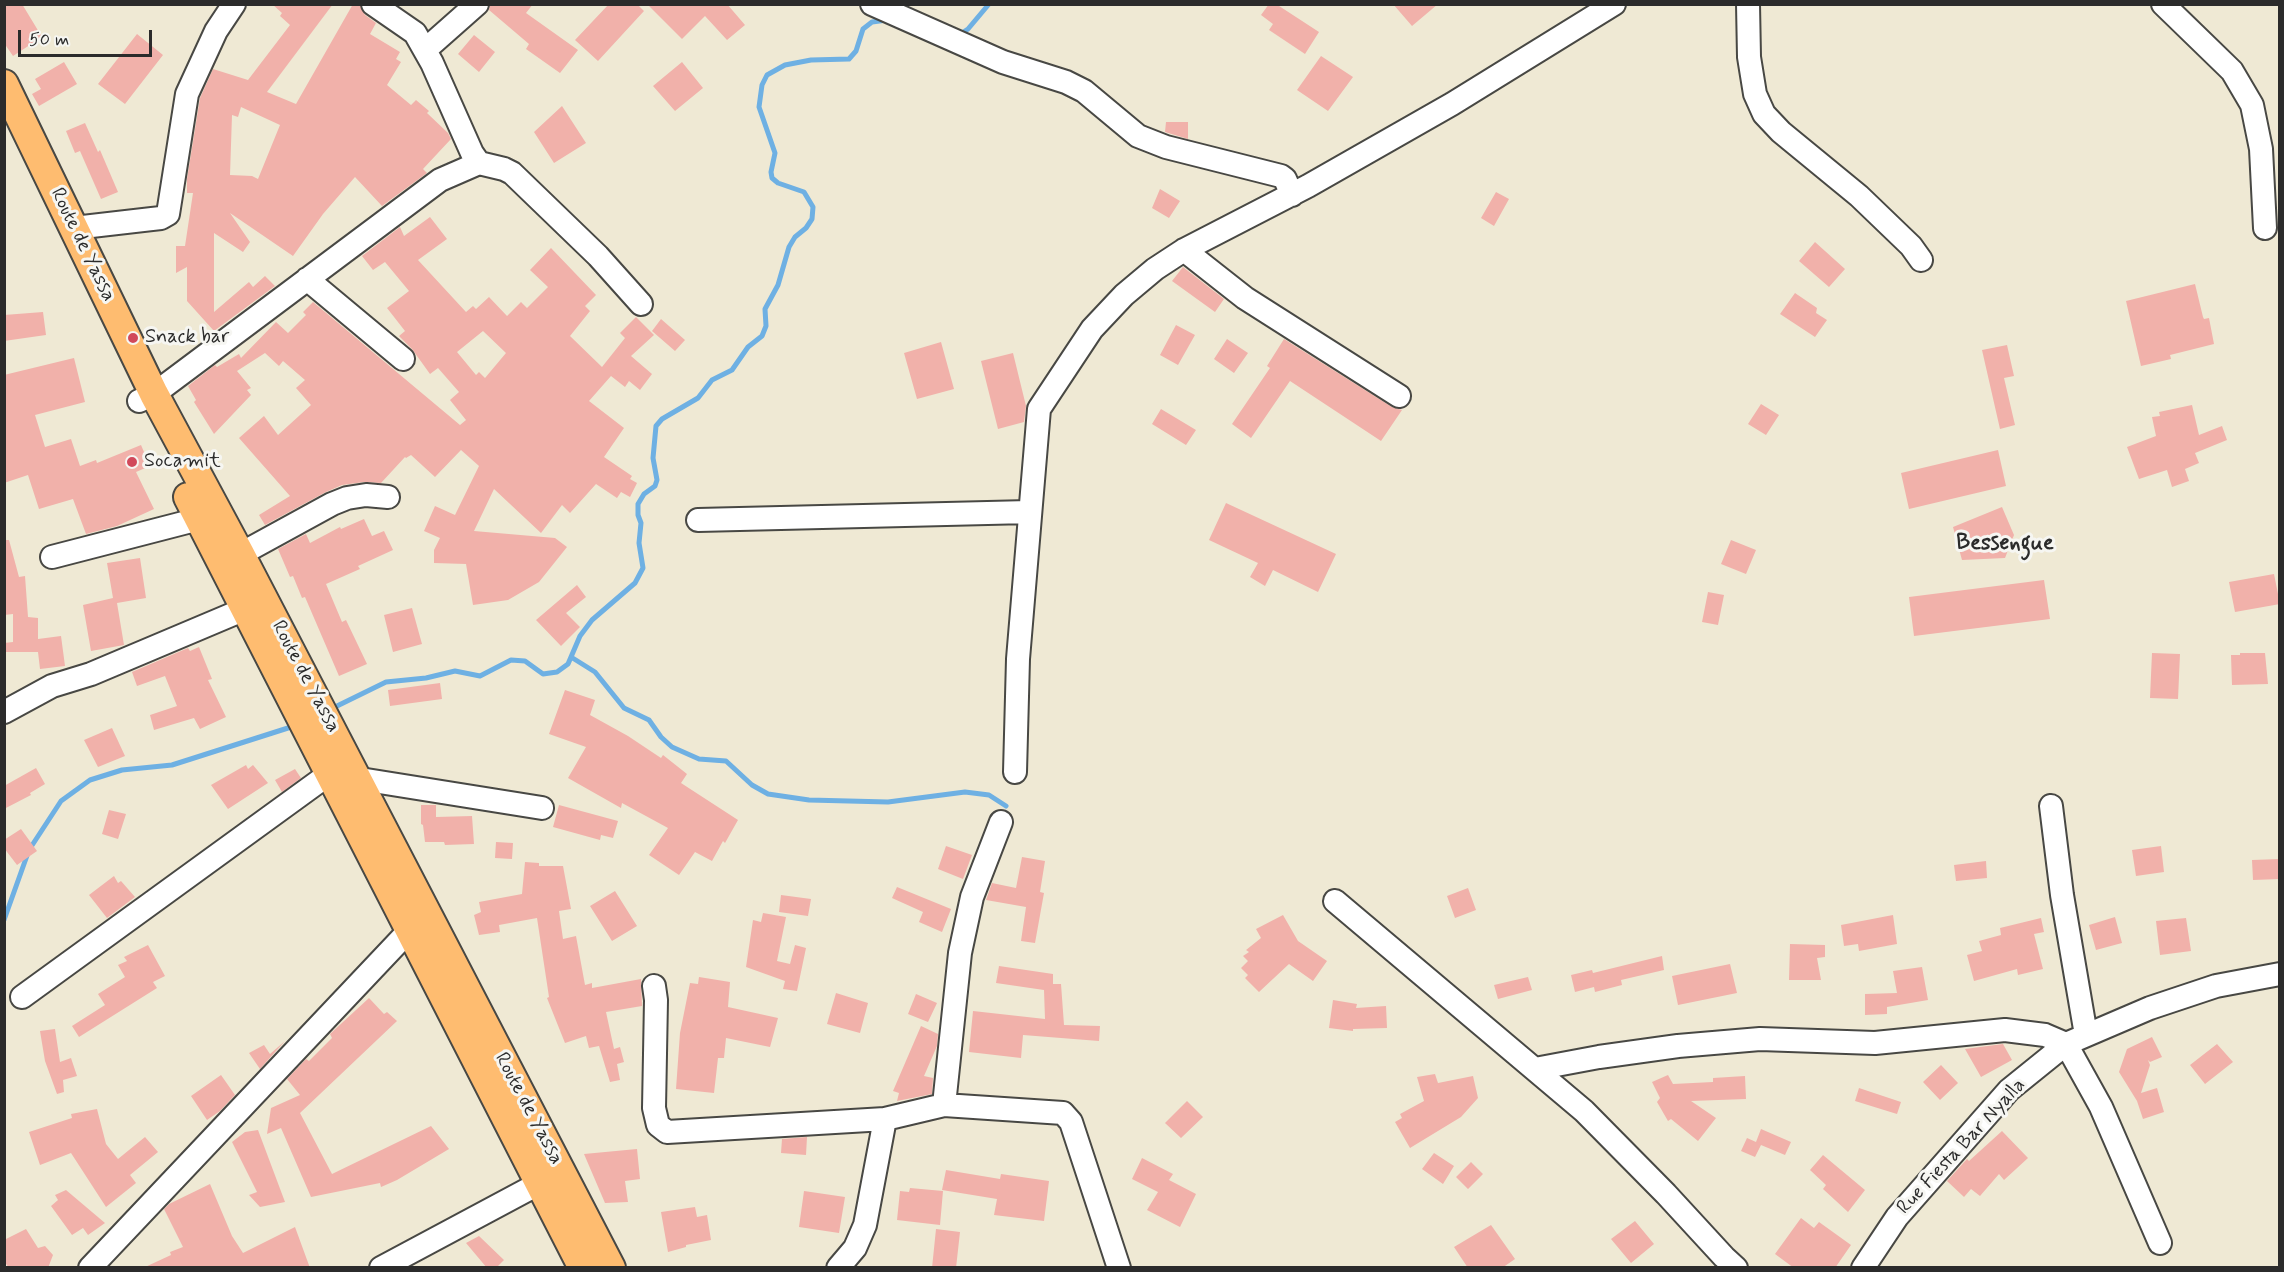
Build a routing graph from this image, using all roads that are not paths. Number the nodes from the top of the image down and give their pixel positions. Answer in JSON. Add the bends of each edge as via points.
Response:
{"nodes":[{"id":1,"x":234,"y":4,"type":"edge"},
{"id":2,"x":373,"y":4,"type":"edge"},
{"id":3,"x":477,"y":4,"type":"edge"},
{"id":4,"x":872,"y":4,"type":"edge"},
{"id":5,"x":1614,"y":4,"type":"edge"},
{"id":6,"x":1748,"y":4,"type":"edge"},
{"id":7,"x":2163,"y":4,"type":"edge"},
{"id":8,"x":425,"y":50,"type":"junction"},
{"id":9,"x":4,"y":84,"type":"edge"},
{"id":10,"x":4,"y":126,"type":"edge"},
{"id":11,"x":479,"y":163,"type":"junction"},
{"id":12,"x":1292,"y":195,"type":"junction"},
{"id":13,"x":74,"y":228,"type":"junction"},
{"id":14,"x":2265,"y":228,"type":"dead end"},
{"id":15,"x":1184,"y":250,"type":"junction"},
{"id":16,"x":1921,"y":260,"type":"dead end"},
{"id":17,"x":308,"y":279,"type":"junction"},
{"id":18,"x":641,"y":304,"type":"dead end"},
{"id":19,"x":403,"y":359,"type":"dead end"},
{"id":20,"x":1399,"y":396,"type":"dead end"},
{"id":21,"x":147,"y":397,"type":"junction"},
{"id":22,"x":388,"y":497,"type":"dead end"},
{"id":23,"x":1029,"y":512,"type":"junction"},
{"id":24,"x":199,"y":519,"type":"junction"},
{"id":25,"x":698,"y":520,"type":"dead end"},
{"id":26,"x":52,"y":557,"type":"dead end"},
{"id":27,"x":231,"y":559,"type":"junction"},
{"id":28,"x":245,"y":609,"type":"junction"},
{"id":29,"x":4,"y":712,"type":"edge"},
{"id":30,"x":1015,"y":772,"type":"dead end"},
{"id":31,"x":329,"y":774,"type":"junction"},
{"id":32,"x":358,"y":779,"type":"junction"},
{"id":33,"x":2051,"y":807,"type":"dead end"},
{"id":34,"x":542,"y":808,"type":"dead end"},
{"id":35,"x":1001,"y":822,"type":"dead end"},
{"id":36,"x":1335,"y":901,"type":"dead end"},
{"id":37,"x":418,"y":921,"type":"junction"},
{"id":38,"x":2280,"y":975,"type":"edge"},
{"id":39,"x":654,"y":986,"type":"dead end"},
{"id":40,"x":22,"y":997,"type":"dead end"},
{"id":41,"x":2076,"y":1039,"type":"junction"},
{"id":42,"x":1535,"y":1069,"type":"junction"},
{"id":43,"x":944,"y":1105,"type":"junction"},
{"id":44,"x":885,"y":1119,"type":"junction"},
{"id":45,"x":540,"y":1183,"type":"junction"},
{"id":46,"x":2160,"y":1244,"type":"dead end"},
{"id":47,"x":90,"y":1268,"type":"edge"},
{"id":48,"x":381,"y":1268,"type":"edge"},
{"id":49,"x":583,"y":1268,"type":"edge"},
{"id":50,"x":611,"y":1268,"type":"edge"},
{"id":51,"x":838,"y":1268,"type":"edge"},
{"id":52,"x":1119,"y":1268,"type":"edge"},
{"id":53,"x":1736,"y":1268,"type":"edge"},
{"id":54,"x":1863,"y":1268,"type":"edge"}],
"edges":[{"from":1,"to":13,"type":"street","via":[[216,31],[187,94],[168,214]]},
{"from":2,"to":8,"type":"street","via":[[414,33]]},
{"from":3,"to":8,"type":"street"},
{"from":4,"to":12,"type":"street","via":[[1003,62],[1066,82],[1084,91],[1138,136],[1166,147],[1281,176]]},
{"from":5,"to":12,"type":"street","via":[[1452,104]]},
{"from":6,"to":16,"type":"street","via":[[1749,57],[1755,94],[1764,114],[1859,196]]},
{"from":7,"to":14,"type":"street","via":[[2232,71],[2252,105],[2261,149]]},
{"from":8,"to":11,"type":"street"},
{"from":9,"to":13,"type":"main road","name":"Route de Yassa"},
{"from":10,"to":21,"type":"main road","name":"Route de Yassa"},
{"from":11,"to":17,"type":"street","via":[[440,180]]},
{"from":11,"to":18,"type":"street","via":[[512,174],[598,256]]},
{"from":12,"to":15,"type":"street"},
{"from":13,"to":21,"type":"main road","name":"Route de Yassa"},
{"from":15,"to":20,"type":"street","via":[[1245,298]]},
{"from":15,"to":23,"type":"street","via":[[1155,268],[1092,329],[1040,409]]},
{"from":17,"to":19,"type":"street"},
{"from":17,"to":21,"type":"street"},
{"from":21,"to":24,"type":"main road","name":"Route de Yassa"},
{"from":21,"to":27,"type":"main road","name":"Route de Yassa"},
{"from":22,"to":27,"type":"street","via":[[347,498]]},
{"from":23,"to":25,"type":"street"},
{"from":23,"to":30,"type":"street","via":[[1018,658]]},
{"from":24,"to":26,"type":"street"},
{"from":24,"to":27,"type":"main road","name":"Route de Yassa"},
{"from":27,"to":28,"type":"main road","name":"Route de Yassa"},
{"from":27,"to":32,"type":"main road","name":"Route de Yassa"},
{"from":28,"to":29,"type":"street","via":[[91,674],[52,686]]},
{"from":28,"to":31,"type":"main road","name":"Route de Yassa"},
{"from":31,"to":32,"type":"street"},
{"from":31,"to":37,"type":"main road","name":"Route de Yassa"},
{"from":31,"to":40,"type":"street"},
{"from":32,"to":34,"type":"street"},
{"from":32,"to":37,"type":"main road","name":"Route de Yassa"},
{"from":33,"to":41,"type":"street"},
{"from":35,"to":43,"type":"street","via":[[972,897],[960,953]]},
{"from":36,"to":42,"type":"street"},
{"from":37,"to":45,"type":"main road","name":"Route de Yassa"},
{"from":37,"to":47,"type":"street"},
{"from":37,"to":50,"type":"main road","name":"Route de Yassa"},
{"from":38,"to":41,"type":"street","name":"Rue Fiesta Bar Nyalla","via":[[2216,986]]},
{"from":39,"to":44,"type":"street","via":[[654,1108],[658,1125],[666,1132]]},
{"from":41,"to":42,"type":"street","via":[[2006,1030],[1875,1043],[1760,1039],[1678,1046]]},
{"from":41,"to":46,"type":"street"},
{"from":41,"to":54,"type":"street","name":"Rue Fiesta Bar Nyalla","via":[[2009,1090],[1897,1217]]},
{"from":42,"to":53,"type":"street","via":[[1584,1112]]},
{"from":43,"to":44,"type":"street"},
{"from":43,"to":52,"type":"street","via":[[1063,1113],[1071,1122]]},
{"from":44,"to":51,"type":"street","via":[[865,1225],[855,1248]]},
{"from":45,"to":48,"type":"street"},
{"from":45,"to":49,"type":"main road","name":"Route de Yassa"}]}
